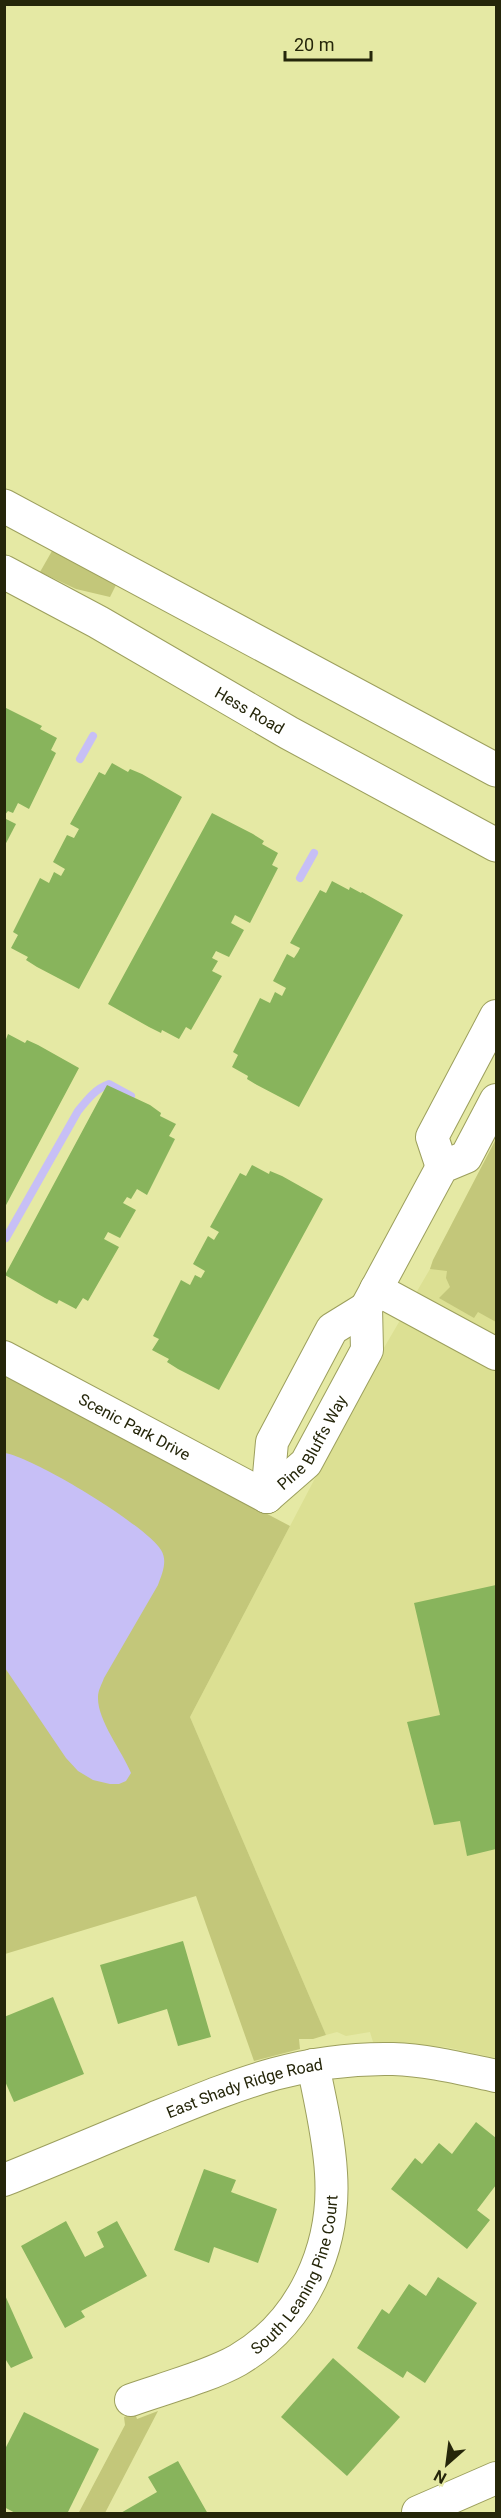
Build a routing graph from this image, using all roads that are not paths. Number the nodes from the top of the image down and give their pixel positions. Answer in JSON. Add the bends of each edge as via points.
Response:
{"nodes":[{"id":1,"x":4,"y":506,"type":"edge"},
{"id":2,"x":4,"y":572,"type":"edge"},
{"id":3,"x":496,"y":770,"type":"edge"},
{"id":4,"x":496,"y":845,"type":"edge"},
{"id":5,"x":496,"y":1016,"type":"edge"},
{"id":6,"x":496,"y":1100,"type":"edge"},
{"id":7,"x":442,"y":1167,"type":"junction"},
{"id":8,"x":371,"y":1299,"type":"junction"},
{"id":9,"x":496,"y":1354,"type":"edge"},
{"id":10,"x":4,"y":1357,"type":"edge"},
{"id":11,"x":267,"y":1497,"type":"joint"},
{"id":12,"x":313,"y":2065,"type":"junction"},
{"id":13,"x":496,"y":2076,"type":"edge"},
{"id":14,"x":4,"y":2180,"type":"edge"},
{"id":15,"x":130,"y":2400,"type":"dead end"},
{"id":16,"x":496,"y":2478,"type":"edge"},
{"id":17,"x":418,"y":2512,"type":"dead end"}],
"edges":[{"from":1,"to":3,"type":"main road"},
{"from":2,"to":4,"type":"main road","name":"Hess Road"},
{"from":5,"to":7,"type":"street","via":[[432,1137]]},
{"from":6,"to":7,"type":"street","via":[[466,1157]]},
{"from":7,"to":8,"type":"street","name":"Pine Bluffs Way"},
{"from":8,"to":9,"type":"street"},
{"from":8,"to":11,"type":"street","name":"Pine Bluffs Way","via":[[332,1329],[272,1442]]},
{"from":10,"to":11,"type":"street","name":"Scenic Park Drive"},
{"from":12,"to":13,"type":"street","name":"East Shady Ridge Road","via":[[395,2059]]},
{"from":12,"to":14,"type":"street","name":"East Shady Ridge Road","via":[[235,2086]]},
{"from":12,"to":15,"type":"street","name":"South Leaning Pine Court","via":[[330,2159],[332,2193],[327,2236],[309,2285],[283,2324],[251,2352],[228,2365]]},
{"from":16,"to":17,"type":"street"}]}
